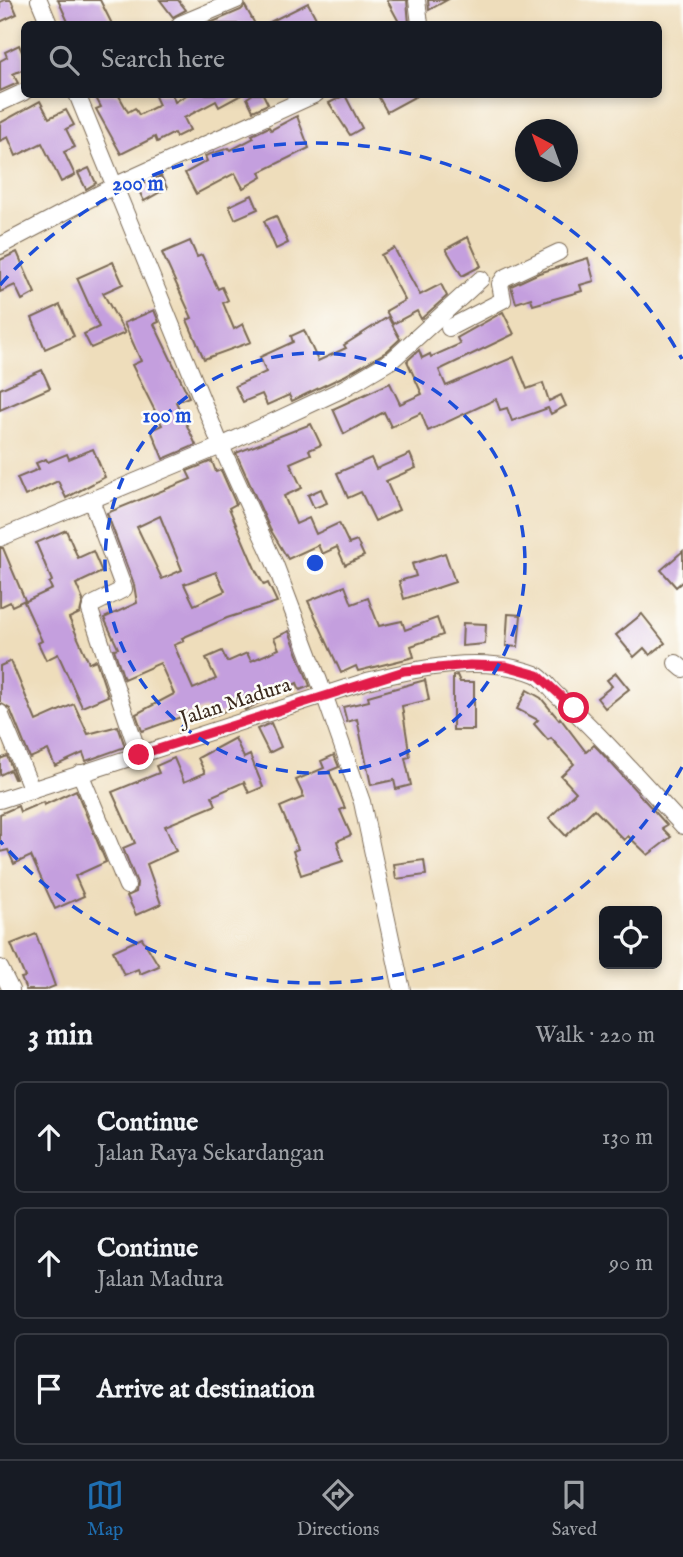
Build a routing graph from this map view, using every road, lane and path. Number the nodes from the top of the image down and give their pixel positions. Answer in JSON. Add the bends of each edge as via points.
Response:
{"nodes":[{"id":1,"x":39,"y":0,"type":"edge"},
{"id":2,"x":237,"y":0,"type":"edge"},
{"id":3,"x":418,"y":0,"type":"edge"},
{"id":4,"x":48,"y":21,"type":"edge"},
{"id":5,"x":187,"y":21,"type":"edge"},
{"id":6,"x":420,"y":21,"type":"edge"},
{"id":7,"x":21,"y":93,"type":"edge"},
{"id":8,"x":79,"y":98,"type":"edge"},
{"id":9,"x":307,"y":98,"type":"edge"},
{"id":10,"x":0,"y":103,"type":"edge"},
{"id":11,"x":114,"y":186,"type":"junction"},
{"id":12,"x":0,"y":246,"type":"edge"},
{"id":13,"x":559,"y":252,"type":"dead end"},
{"id":14,"x":481,"y":279,"type":"dead end"},
{"id":15,"x":449,"y":328,"type":"dead end"},
{"id":16,"x":221,"y":446,"type":"junction"},
{"id":17,"x":91,"y":500,"type":"junction"},
{"id":18,"x":0,"y":538,"type":"edge"},
{"id":19,"x":324,"y":694,"type":"junction"},
{"id":20,"x":0,"y":713,"type":"edge"},
{"id":21,"x":139,"y":755,"type":"junction"},
{"id":22,"x":80,"y":773,"type":"junction"},
{"id":23,"x":32,"y":790,"type":"junction"},
{"id":24,"x":0,"y":800,"type":"edge"},
{"id":25,"x":683,"y":826,"type":"edge"},
{"id":26,"x":127,"y":886,"type":"dead end"},
{"id":27,"x":0,"y":968,"type":"edge"},
{"id":28,"x":11,"y":990,"type":"edge"},
{"id":29,"x":402,"y":990,"type":"edge"}],
"edges":[{"from":1,"to":4,"type":"street"},
{"from":2,"to":5,"type":"street"},
{"from":3,"to":6,"type":"street"},
{"from":7,"to":10,"type":"street"},
{"from":8,"to":11,"type":"street"},
{"from":9,"to":11,"type":"street"},
{"from":11,"to":12,"type":"street"},
{"from":11,"to":16,"type":"street"},
{"from":13,"to":15,"type":"street","via":[[505,278],[499,284],[503,300]]},
{"from":14,"to":16,"type":"street","via":[[392,360],[341,390]]},
{"from":16,"to":17,"type":"street"},
{"from":16,"to":19,"type":"street","via":[[275,564]]},
{"from":17,"to":18,"type":"street"},
{"from":17,"to":21,"type":"street","via":[[124,589],[90,610]]},
{"from":19,"to":21,"type":"street","name":"Jalan Madura"},
{"from":19,"to":25,"type":"street","name":"Jalan Madura","via":[[404,671],[470,665],[506,666],[538,675]]},
{"from":19,"to":29,"type":"street","via":[[362,802]]},
{"from":20,"to":23,"type":"street"},
{"from":21,"to":22,"type":"street","name":"Jalan Madura"},
{"from":22,"to":23,"type":"street","name":"Jalan Madura"},
{"from":22,"to":26,"type":"street"},
{"from":23,"to":24,"type":"street","name":"Jalan Madura"},
{"from":27,"to":28,"type":"street"}]}
